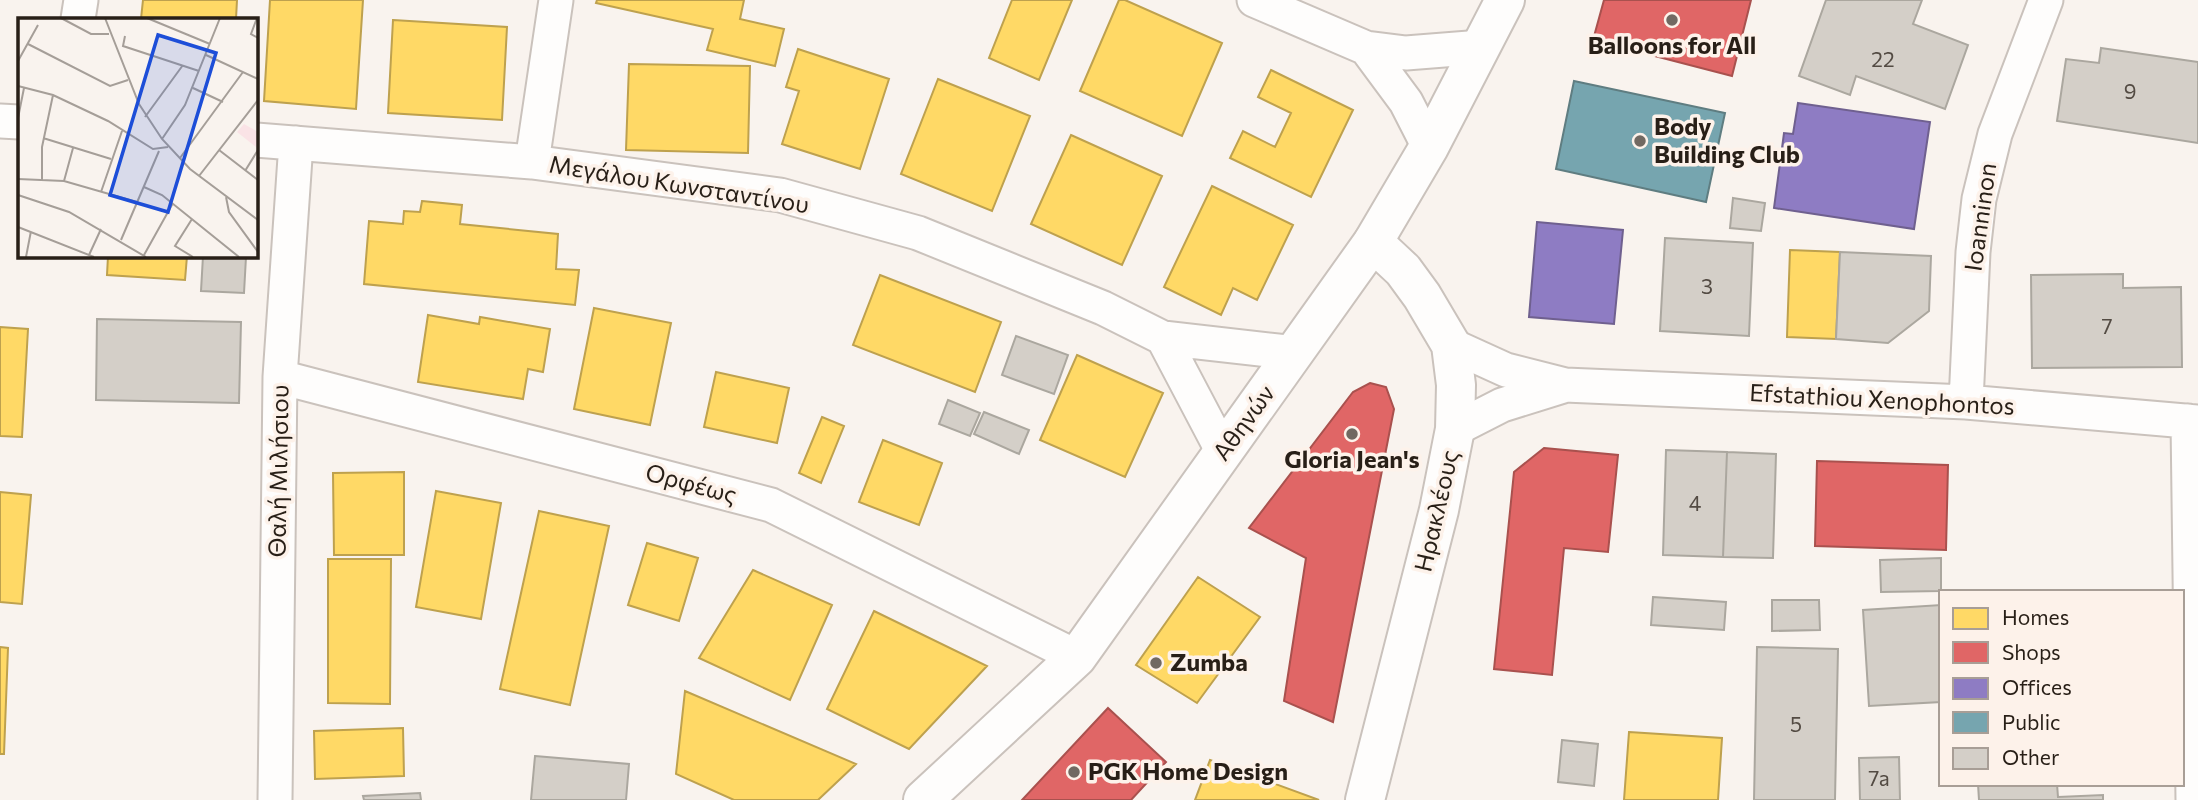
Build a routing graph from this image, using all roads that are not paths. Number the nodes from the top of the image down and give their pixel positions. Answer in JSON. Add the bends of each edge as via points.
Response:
{"nodes":[{"id":1,"x":81,"y":0,"type":"edge"},
{"id":2,"x":556,"y":0,"type":"edge"},
{"id":3,"x":1254,"y":0,"type":"edge"},
{"id":4,"x":1505,"y":0,"type":"edge"},
{"id":5,"x":2046,"y":0,"type":"edge"},
{"id":6,"x":78,"y":18,"type":"edge"},
{"id":7,"x":1482,"y":47,"type":"junction"},
{"id":8,"x":1366,"y":48,"type":"junction"},
{"id":9,"x":0,"y":121,"type":"edge"},
{"id":10,"x":18,"y":122,"type":"edge"},
{"id":11,"x":257,"y":140,"type":"edge"},
{"id":12,"x":296,"y":143,"type":"junction"},
{"id":13,"x":1429,"y":147,"type":"junction"},
{"id":14,"x":532,"y":162,"type":"junction"},
{"id":15,"x":1373,"y":242,"type":"junction"},
{"id":16,"x":1163,"y":338,"type":"junction"},
{"id":17,"x":1451,"y":345,"type":"junction"},
{"id":18,"x":1296,"y":353,"type":"junction"},
{"id":19,"x":280,"y":377,"type":"junction"},
{"id":20,"x":1565,"y":385,"type":"junction"},
{"id":21,"x":1966,"y":402,"type":"junction"},
{"id":22,"x":2193,"y":421,"type":"edge"},
{"id":23,"x":1455,"y":429,"type":"junction"},
{"id":24,"x":1223,"y":452,"type":"junction"},
{"id":25,"x":1077,"y":657,"type":"junction"},
{"id":26,"x":275,"y":800,"type":"edge"},
{"id":27,"x":923,"y":800,"type":"edge"},
{"id":28,"x":1365,"y":800,"type":"edge"},
{"id":29,"x":2193,"y":800,"type":"edge"}],
"edges":[{"from":1,"to":6,"type":"street"},
{"from":2,"to":14,"type":"street"},
{"from":3,"to":8,"type":"street"},
{"from":4,"to":7,"type":"main road","name":"Αθηνών"},
{"from":5,"to":21,"type":"street","name":"Ioanninon","via":[[1995,134],[1979,199]]},
{"from":7,"to":8,"type":"street","via":[[1406,53]]},
{"from":7,"to":13,"type":"main road","name":"Αθηνών"},
{"from":8,"to":13,"type":"street","via":[[1406,102]]},
{"from":9,"to":10,"type":"street"},
{"from":11,"to":12,"type":"street","name":"Μεγάλου Κωνσταντίνου"},
{"from":12,"to":14,"type":"street","name":"Μεγάλου Κωνσταντίνου"},
{"from":12,"to":19,"type":"street","name":"Θαλή Μιλήσιου"},
{"from":13,"to":15,"type":"main road","name":"Αθηνών"},
{"from":14,"to":16,"type":"street","name":"Μεγάλου Κωνσταντίνου","via":[[780,195],[918,233],[1103,308]]},
{"from":15,"to":17,"type":"main road","name":"Ηρακλέους","via":[[1403,270]]},
{"from":15,"to":18,"type":"main road","name":"Αθηνών"},
{"from":16,"to":18,"type":"street","name":"Μεγάλου Κωνσταντίνου"},
{"from":16,"to":24,"type":"street"},
{"from":17,"to":20,"type":"street","name":"Efstathiou Xenophontos","via":[[1506,370]]},
{"from":17,"to":23,"type":"main road","name":"Ηρακλέους"},
{"from":18,"to":24,"type":"main road","name":"Αθηνών"},
{"from":19,"to":25,"type":"street","name":"Ορφέως","via":[[771,505]]},
{"from":19,"to":26,"type":"street","name":"Θαλή Μιλήσιου"},
{"from":20,"to":21,"type":"street","name":"Efstathiou Xenophontos"},
{"from":20,"to":23,"type":"street","name":"Efstathiou Xenophontos","via":[[1502,405]]},
{"from":21,"to":22,"type":"street","name":"Efstathiou Xenophontos"},
{"from":22,"to":29,"type":"street"},
{"from":23,"to":28,"type":"main road","name":"Ηρακλέους","via":[[1439,510]]},
{"from":24,"to":25,"type":"main road","name":"Αθηνών"},
{"from":25,"to":27,"type":"main road","name":"Αθηνών"}]}
